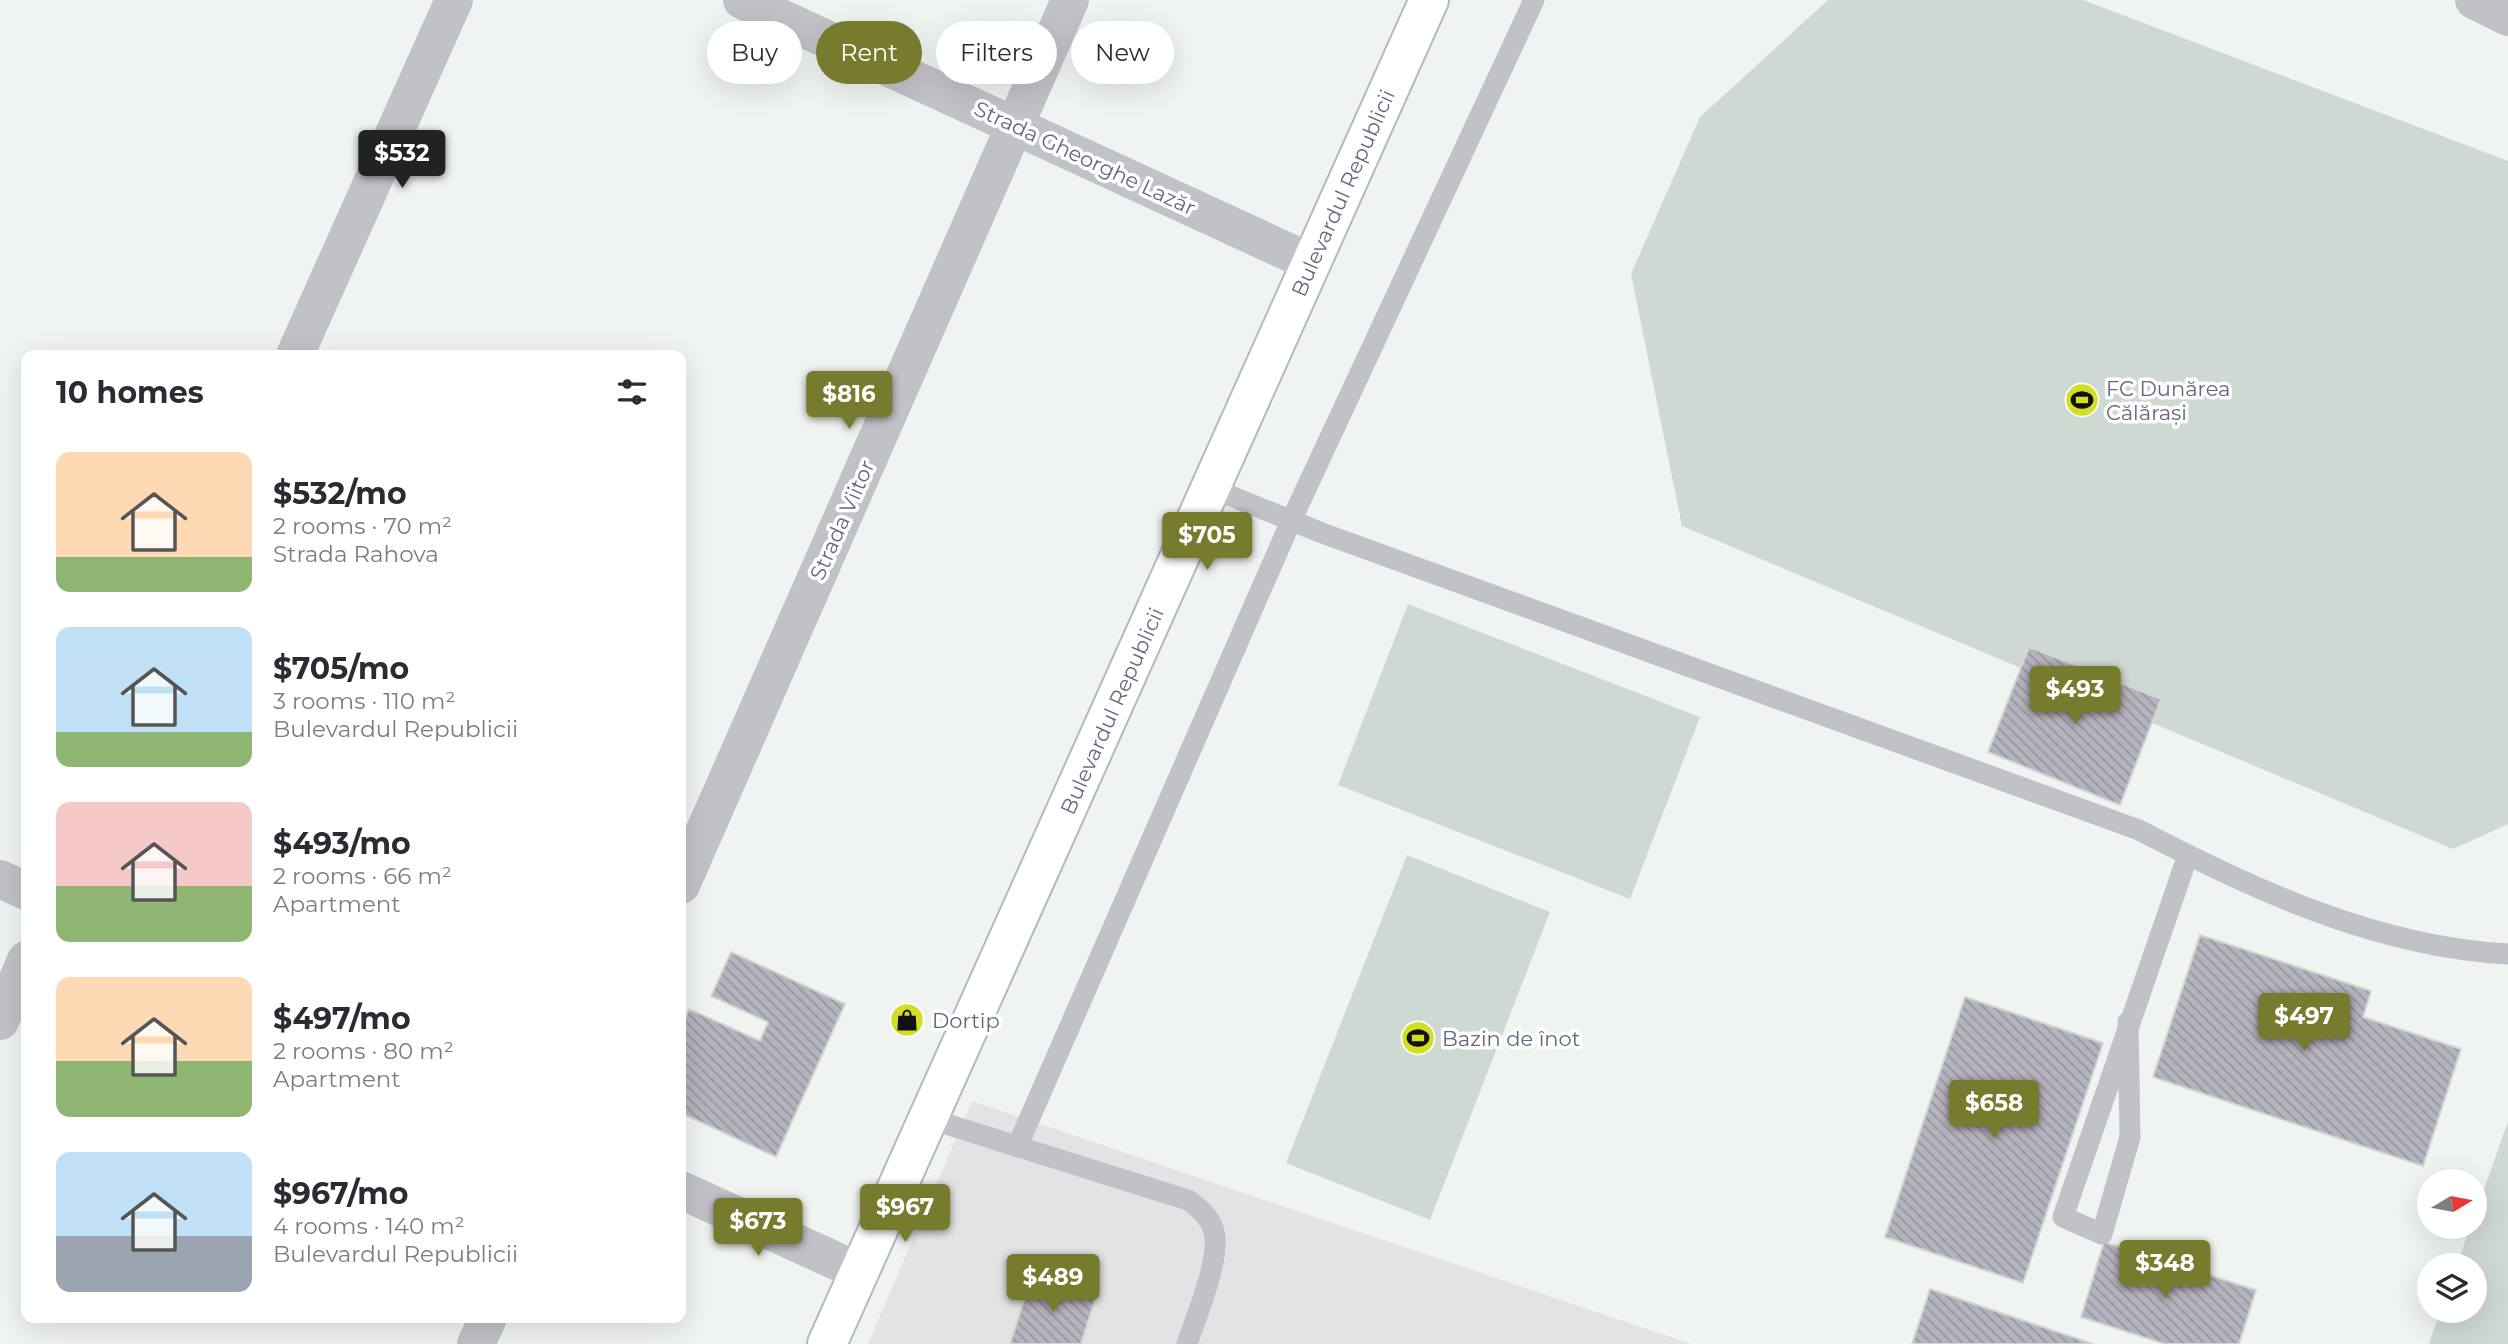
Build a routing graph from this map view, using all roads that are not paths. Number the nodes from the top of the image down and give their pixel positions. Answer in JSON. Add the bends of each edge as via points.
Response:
{"nodes":[{"id":1,"x":454,"y":0,"type":"edge"},
{"id":2,"x":742,"y":0,"type":"edge"},
{"id":3,"x":1070,"y":0,"type":"edge"},
{"id":4,"x":1429,"y":0,"type":"edge"},
{"id":5,"x":1534,"y":0,"type":"edge"},
{"id":6,"x":2474,"y":0,"type":"edge"},
{"id":7,"x":2508,"y":17,"type":"edge"},
{"id":8,"x":1016,"y":126,"type":"junction"},
{"id":9,"x":1312,"y":263,"type":"junction"},
{"id":10,"x":297,"y":350,"type":"edge"},
{"id":11,"x":1211,"y":488,"type":"junction"},
{"id":12,"x":1291,"y":521,"type":"junction"},
{"id":13,"x":2188,"y":855,"type":"junction"},
{"id":14,"x":686,"y":874,"type":"edge"},
{"id":15,"x":0,"y":879,"type":"edge"},
{"id":16,"x":21,"y":889,"type":"edge"},
{"id":17,"x":2508,"y":954,"type":"edge"},
{"id":18,"x":21,"y":972,"type":"edge"},
{"id":19,"x":0,"y":1021,"type":"edge"},
{"id":20,"x":2128,"y":1022,"type":"junction"},
{"id":21,"x":930,"y":1119,"type":"junction"},
{"id":22,"x":1017,"y":1147,"type":"junction"},
{"id":23,"x":686,"y":1192,"type":"edge"},
{"id":24,"x":860,"y":1272,"type":"junction"},
{"id":25,"x":486,"y":1323,"type":"edge"},
{"id":26,"x":476,"y":1344,"type":"edge"},
{"id":27,"x":827,"y":1344,"type":"edge"},
{"id":28,"x":1187,"y":1344,"type":"edge"}],
"edges":[{"from":1,"to":10,"type":"street"},
{"from":2,"to":8,"type":"street","name":"Strada Gheorghe Lazăr"},
{"from":3,"to":8,"type":"street","name":"Strada Viitor"},
{"from":4,"to":9,"type":"main road","name":"Bulevardul Republicii"},
{"from":5,"to":12,"type":"lane"},
{"from":6,"to":7,"type":"street"},
{"from":8,"to":9,"type":"street","name":"Strada Gheorghe Lazăr"},
{"from":8,"to":14,"type":"street","name":"Strada Viitor"},
{"from":9,"to":11,"type":"main road","name":"Bulevardul Republicii"},
{"from":11,"to":12,"type":"lane"},
{"from":11,"to":21,"type":"main road","name":"Bulevardul Republicii"},
{"from":12,"to":13,"type":"lane","via":[[2139,830]]},
{"from":12,"to":22,"type":"lane"},
{"from":13,"to":17,"type":"lane","via":[[2300,905],[2387,936]]},
{"from":13,"to":20,"type":"lane"},
{"from":15,"to":16,"type":"street"},
{"from":18,"to":19,"type":"street"},
{"from":20,"to":20,"type":"lane","via":[[2063,1217],[2102,1234],[2130,1137]]},
{"from":21,"to":22,"type":"lane"},
{"from":21,"to":24,"type":"main road","name":"Bulevardul Republicii"},
{"from":22,"to":28,"type":"lane","via":[[1188,1200],[1201,1209],[1213,1228],[1216,1251]]},
{"from":23,"to":24,"type":"street"},
{"from":24,"to":27,"type":"main road","name":"Bulevardul Republicii"},
{"from":25,"to":26,"type":"street"}]}
